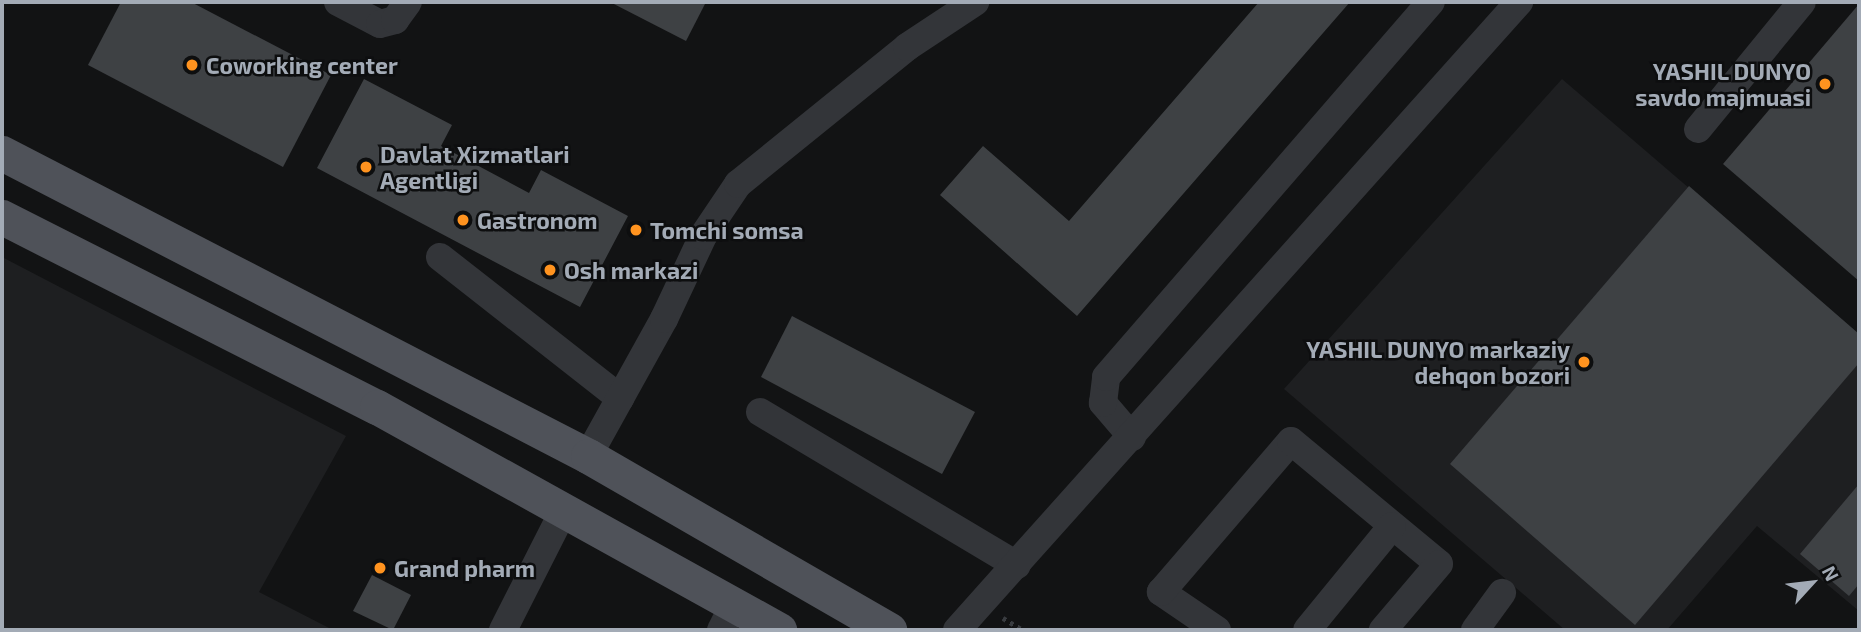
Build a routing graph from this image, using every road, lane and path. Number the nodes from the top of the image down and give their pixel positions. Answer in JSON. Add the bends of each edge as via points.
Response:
{"nodes":[{"id":1,"x":338,"y":2,"type":"edge"},
{"id":2,"x":408,"y":2,"type":"edge"},
{"id":3,"x":975,"y":2,"type":"edge"},
{"id":4,"x":1431,"y":2,"type":"edge"},
{"id":5,"x":1519,"y":2,"type":"edge"},
{"id":6,"x":1802,"y":2,"type":"edge"},
{"id":7,"x":1698,"y":129,"type":"dead end"},
{"id":8,"x":2,"y":153,"type":"edge"},
{"id":9,"x":2,"y":217,"type":"edge"},
{"id":10,"x":440,"y":257,"type":"dead end"},
{"id":11,"x":620,"y":398,"type":"junction"},
{"id":12,"x":760,"y":412,"type":"dead end"},
{"id":13,"x":1132,"y":437,"type":"junction"},
{"id":14,"x":588,"y":456,"type":"junction"},
{"id":15,"x":564,"y":510,"type":"junction"},
{"id":16,"x":1392,"y":526,"type":"junction"},
{"id":17,"x":1017,"y":565,"type":"junction"},
{"id":18,"x":1502,"y":593,"type":"dead end"},
{"id":19,"x":727,"y":618,"type":"edge"},
{"id":20,"x":503,"y":630,"type":"edge"},
{"id":21,"x":779,"y":630,"type":"edge"},
{"id":22,"x":889,"y":630,"type":"edge"},
{"id":23,"x":957,"y":630,"type":"edge"},
{"id":24,"x":1217,"y":630,"type":"edge"},
{"id":25,"x":1307,"y":630,"type":"edge"},
{"id":26,"x":1383,"y":630,"type":"edge"},
{"id":27,"x":1475,"y":630,"type":"edge"}],
"edges":[{"from":1,"to":2,"type":"street","via":[[380,24],[395,20]]},
{"from":3,"to":11,"type":"street","via":[[907,47],[738,184],[703,236]]},
{"from":4,"to":13,"type":"street","via":[[1106,376],[1103,403]]},
{"from":5,"to":13,"type":"street"},
{"from":6,"to":7,"type":"street"},
{"from":8,"to":14,"type":"main road"},
{"from":9,"to":15,"type":"main road","via":[[377,407]]},
{"from":10,"to":11,"type":"street"},
{"from":11,"to":14,"type":"street"},
{"from":12,"to":17,"type":"street"},
{"from":13,"to":17,"type":"street"},
{"from":14,"to":22,"type":"main road"},
{"from":15,"to":19,"type":"main road"},
{"from":15,"to":20,"type":"street"},
{"from":16,"to":24,"type":"street","via":[[1292,441],[1161,592]]},
{"from":16,"to":25,"type":"street"},
{"from":16,"to":26,"type":"street","via":[[1439,564]]},
{"from":17,"to":23,"type":"street"},
{"from":18,"to":27,"type":"street"},
{"from":19,"to":21,"type":"main road"}]}
